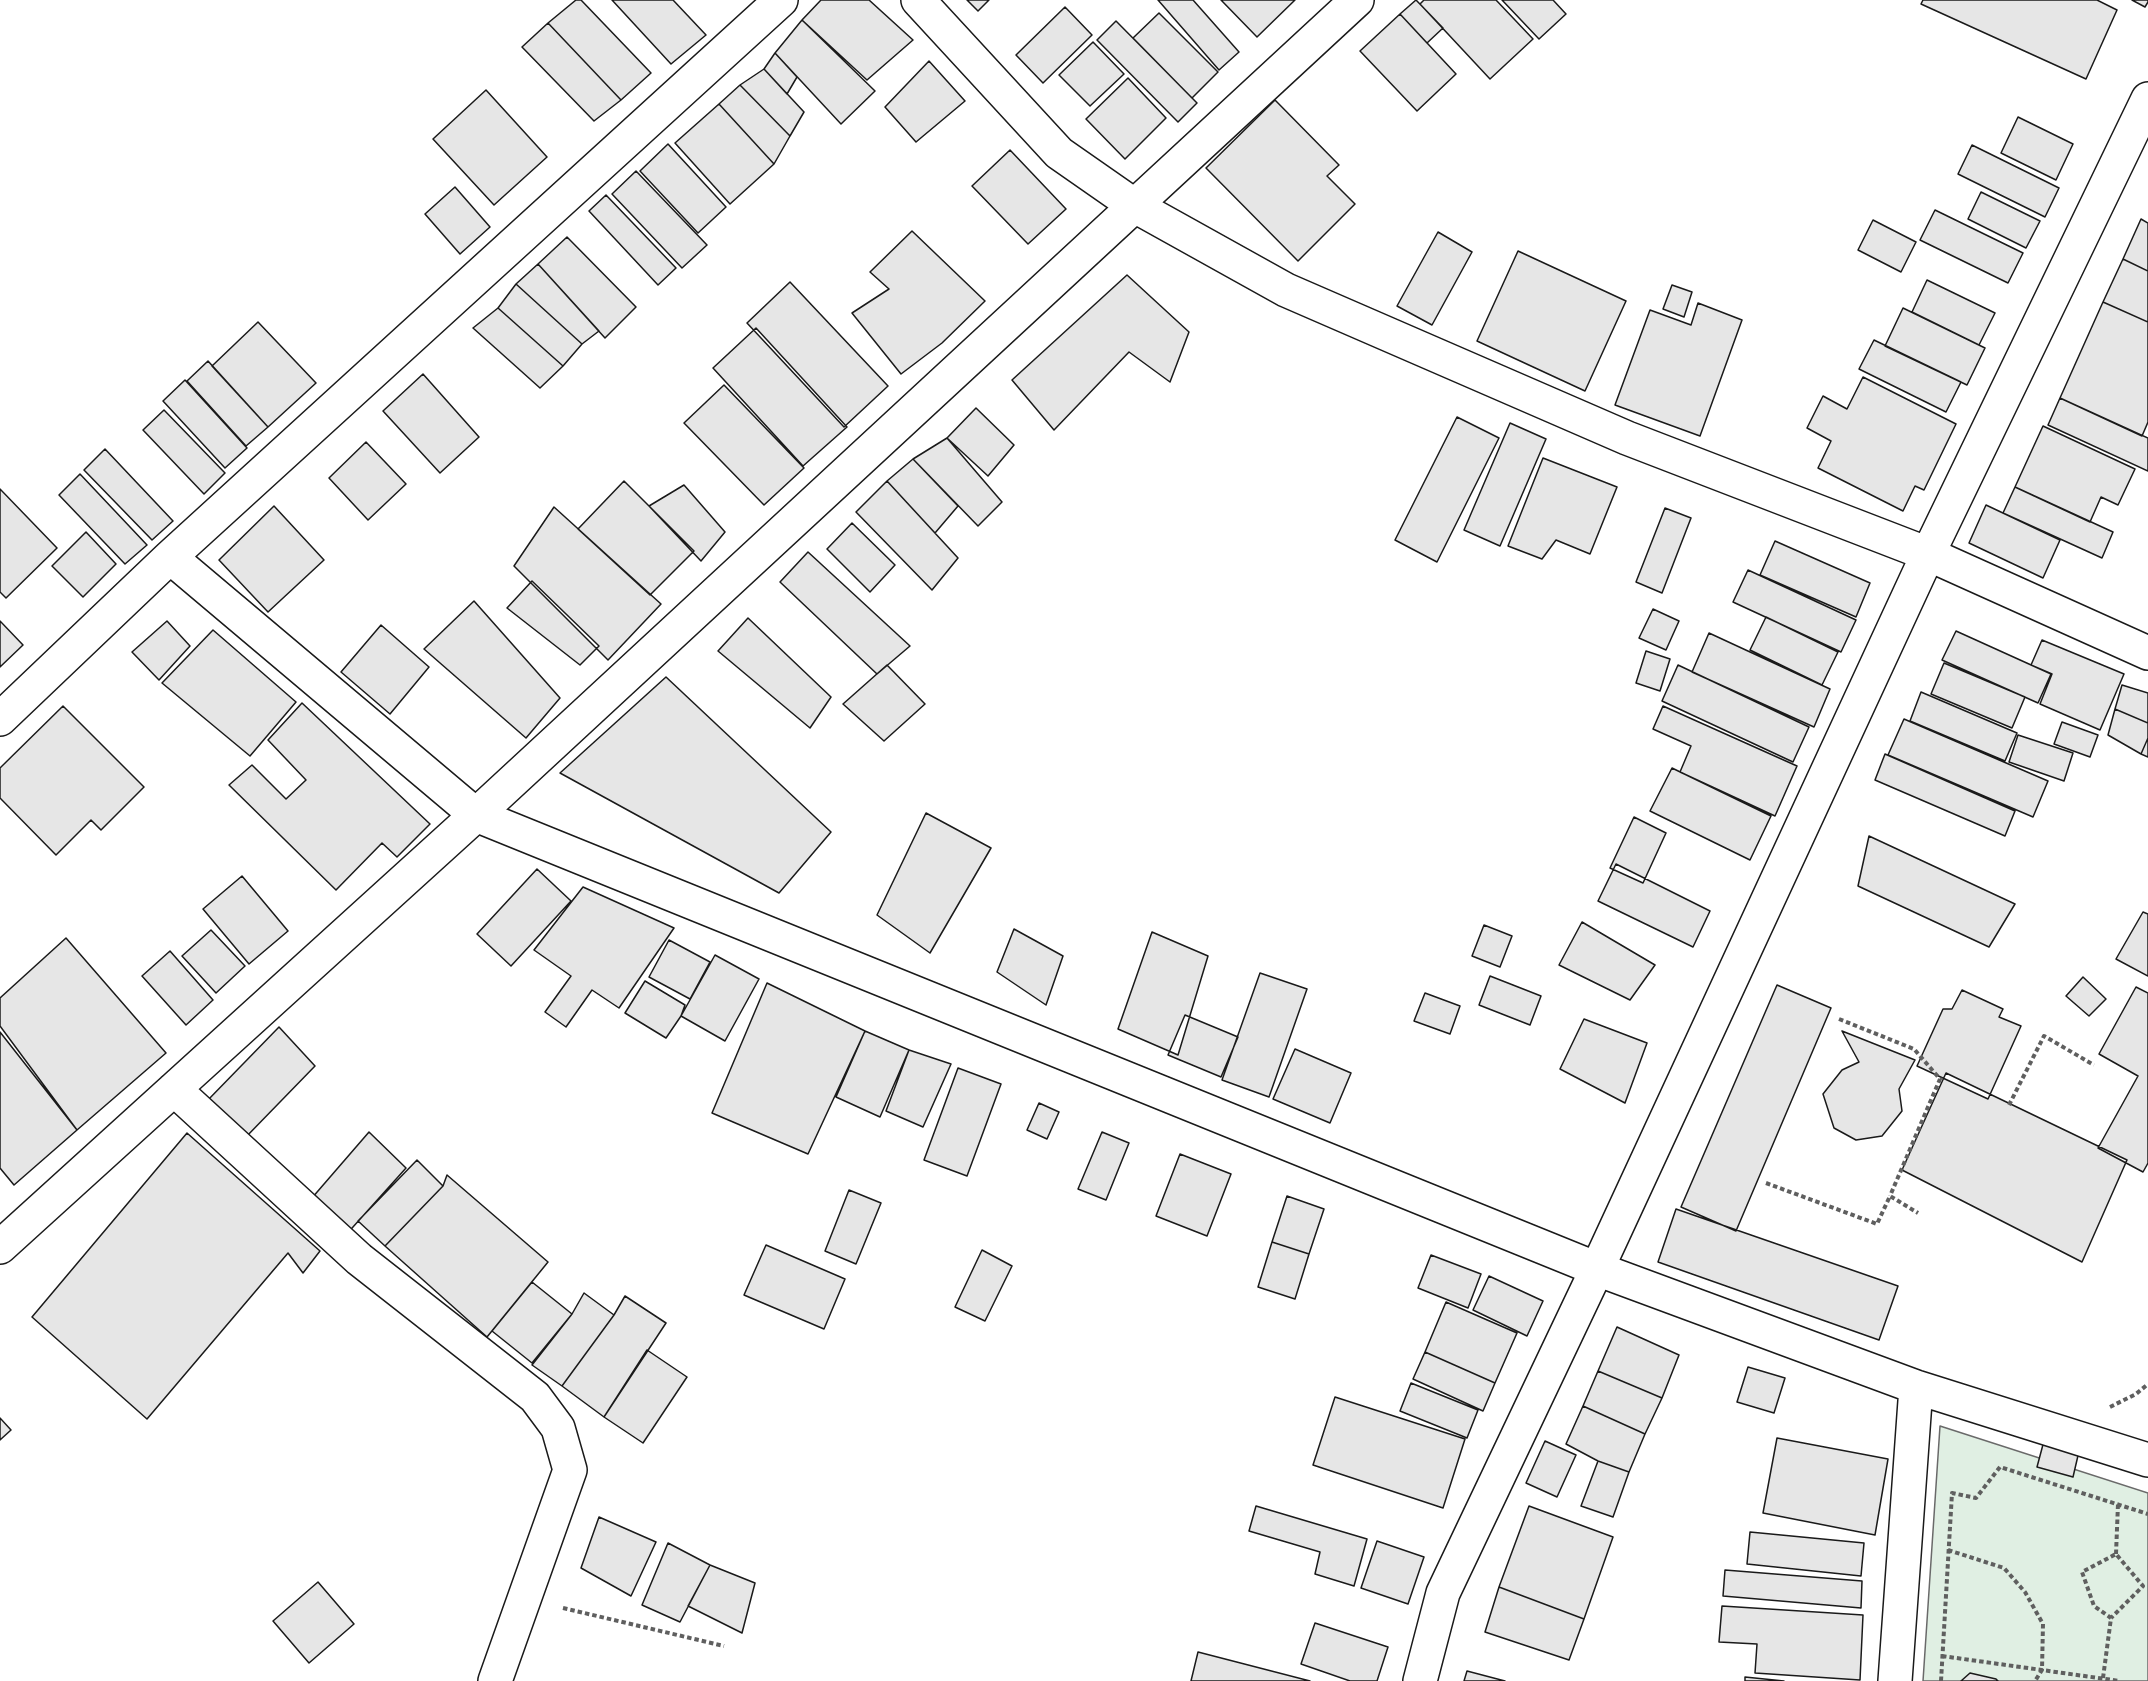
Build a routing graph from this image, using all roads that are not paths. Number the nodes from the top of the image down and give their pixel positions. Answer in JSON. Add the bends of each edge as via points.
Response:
{"nodes":[{"id":1,"x":781,"y":0,"type":"edge"},
{"id":2,"x":918,"y":0,"type":"edge"},
{"id":3,"x":1357,"y":0,"type":"edge"},
{"id":4,"x":2148,"y":99,"type":"edge"},
{"id":5,"x":1135,"y":206,"type":"junction"},
{"id":6,"x":1928,"y":554,"type":"junction"},
{"id":7,"x":170,"y":557,"type":"junction"},
{"id":8,"x":2148,"y":653,"type":"edge"},
{"id":9,"x":0,"y":719,"type":"edge"},
{"id":10,"x":476,"y":815,"type":"junction"},
{"id":11,"x":174,"y":1089,"type":"junction"},
{"id":12,"x":0,"y":1247,"type":"edge"},
{"id":13,"x":1597,"y":1269,"type":"junction"},
{"id":14,"x":1916,"y":1387,"type":"junction"},
{"id":15,"x":2148,"y":1460,"type":"edge"},
{"id":16,"x":495,"y":1681,"type":"edge"},
{"id":17,"x":1420,"y":1681,"type":"edge"},
{"id":18,"x":1895,"y":1681,"type":"edge"}],
"edges":[{"from":1,"to":7,"type":"street"},
{"from":2,"to":5,"type":"street","via":[[1059,153]]},
{"from":3,"to":5,"type":"street"},
{"from":4,"to":6,"type":"street"},
{"from":5,"to":6,"type":"street","via":[[1286,290],[1627,438]]},
{"from":5,"to":10,"type":"street"},
{"from":6,"to":8,"type":"street"},
{"from":6,"to":13,"type":"street"},
{"from":7,"to":9,"type":"street"},
{"from":7,"to":10,"type":"street"},
{"from":10,"to":11,"type":"street"},
{"from":10,"to":13,"type":"street"},
{"from":11,"to":12,"type":"street"},
{"from":11,"to":16,"type":"street","via":[[359,1259],[535,1397],[558,1428],[570,1470]]},
{"from":13,"to":14,"type":"street"},
{"from":13,"to":17,"type":"street","via":[[1443,1593]]},
{"from":14,"to":15,"type":"street"},
{"from":14,"to":18,"type":"street"}]}
